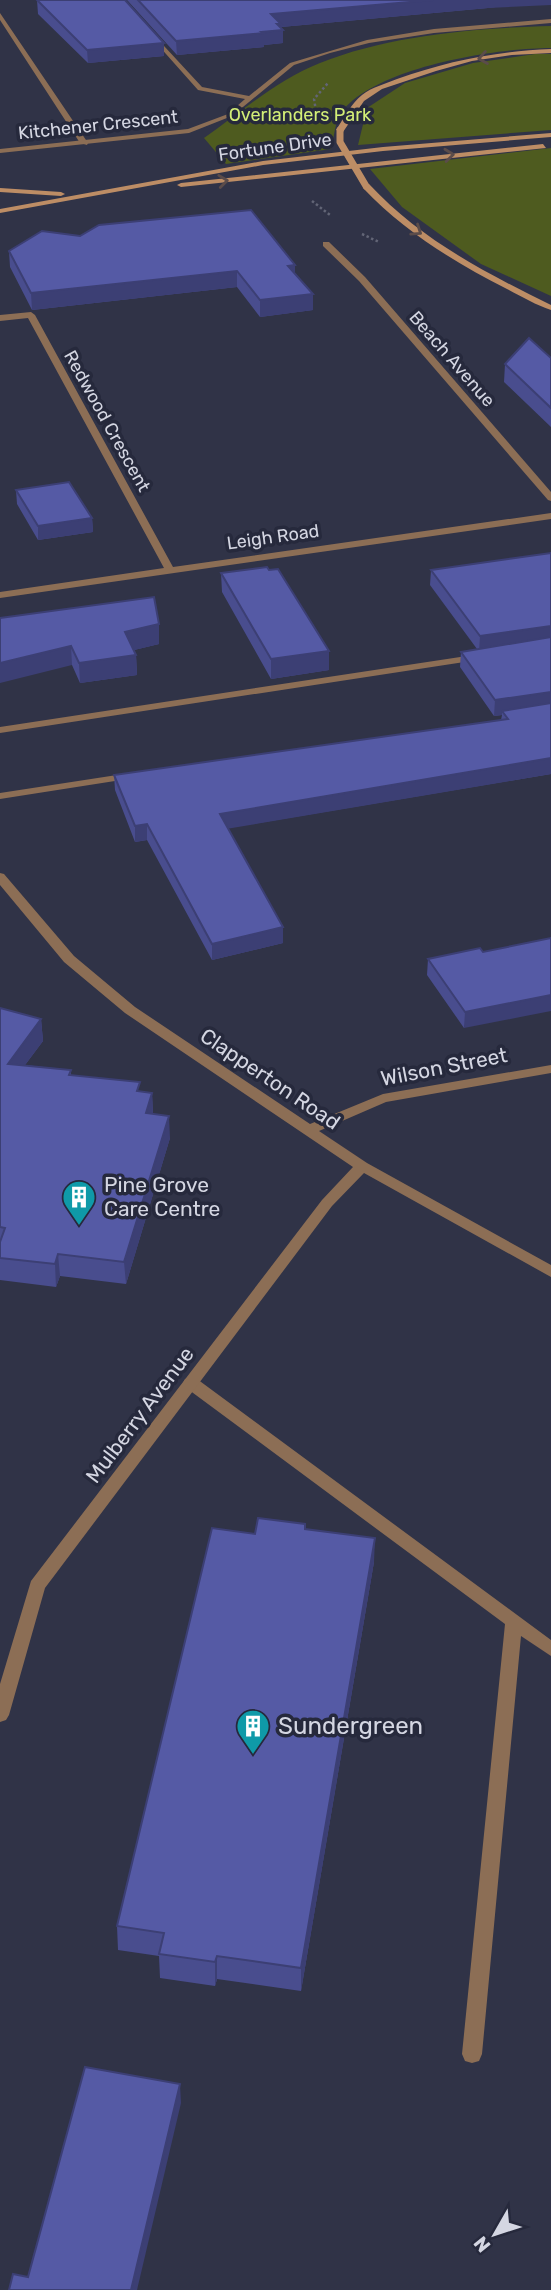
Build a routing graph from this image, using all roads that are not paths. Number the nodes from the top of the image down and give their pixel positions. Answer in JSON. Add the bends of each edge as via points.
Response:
{"nodes":[{"id":1,"x":0,"y":15,"type":"edge"},
{"id":2,"x":551,"y":21,"type":"edge"},
{"id":3,"x":147,"y":30,"type":"edge"},
{"id":4,"x":551,"y":51,"type":"edge"},
{"id":5,"x":249,"y":98,"type":"junction"},
{"id":6,"x":551,"y":135,"type":"edge"},
{"id":7,"x":84,"y":142,"type":"junction"},
{"id":8,"x":551,"y":145,"type":"edge"},
{"id":9,"x":0,"y":152,"type":"edge"},
{"id":10,"x":130,"y":186,"type":"junction"},
{"id":11,"x":0,"y":190,"type":"edge"},
{"id":12,"x":83,"y":195,"type":"junction"},
{"id":13,"x":0,"y":211,"type":"edge"},
{"id":14,"x":326,"y":243,"type":"dead end"},
{"id":15,"x":551,"y":308,"type":"edge"},
{"id":16,"x":0,"y":318,"type":"edge"},
{"id":17,"x":551,"y":498,"type":"edge"},
{"id":18,"x":551,"y":516,"type":"edge"},
{"id":19,"x":170,"y":569,"type":"junction"},
{"id":20,"x":0,"y":595,"type":"edge"},
{"id":21,"x":496,"y":654,"type":"edge"},
{"id":22,"x":0,"y":730,"type":"edge"},
{"id":23,"x":138,"y":775,"type":"edge"},
{"id":24,"x":0,"y":796,"type":"edge"},
{"id":25,"x":0,"y":877,"type":"edge"},
{"id":26,"x":551,"y":1069,"type":"edge"},
{"id":27,"x":309,"y":1130,"type":"junction"},
{"id":28,"x":362,"y":1166,"type":"junction"},
{"id":29,"x":551,"y":1272,"type":"edge"},
{"id":30,"x":191,"y":1382,"type":"junction"},
{"id":31,"x":514,"y":1622,"type":"junction"},
{"id":32,"x":551,"y":1648,"type":"edge"},
{"id":33,"x":0,"y":1715,"type":"edge"},
{"id":34,"x":472,"y":2054,"type":"dead end"}],
"edges":[{"from":1,"to":7,"type":"street"},
{"from":2,"to":5,"type":"street","name":"Kitchener Crescent","via":[[369,41],[292,64]]},
{"from":3,"to":5,"type":"street","via":[[200,89]]},
{"from":4,"to":15,"type":"main road","one_way":true,"bridge":true,"via":[[463,61],[370,92],[352,111],[340,142],[366,186],[410,226],[461,260]]},
{"from":5,"to":7,"type":"street","name":"Kitchener Crescent","via":[[230,115],[189,131]]},
{"from":6,"to":10,"type":"main road","name":"Fortune Drive","via":[[263,163]]},
{"from":7,"to":9,"type":"street","name":"Kitchener Crescent"},
{"from":10,"to":8,"type":"main road","name":"Fortune Drive","one_way":true,"via":[[199,184]]},
{"from":10,"to":12,"type":"main road","name":"Fortune Drive"},
{"from":11,"to":12,"type":"main road"},
{"from":12,"to":13,"type":"main road","name":"Fortune Drive"},
{"from":14,"to":17,"type":"street","name":"Beach Avenue"},
{"from":16,"to":19,"type":"street","name":"Redwood Crescent","via":[[31,315]]},
{"from":18,"to":19,"type":"street","name":"Leigh Road"},
{"from":19,"to":20,"type":"street","name":"Leigh Road"},
{"from":21,"to":22,"type":"street"},
{"from":23,"to":24,"type":"street"},
{"from":25,"to":27,"type":"street","name":"Clapperton Road","via":[[69,959],[130,1010]]},
{"from":26,"to":27,"type":"street","name":"Wilson Street","via":[[383,1098]]},
{"from":27,"to":28,"type":"street","name":"Clapperton Road"},
{"from":28,"to":29,"type":"street","name":"Clapperton Road"},
{"from":28,"to":30,"type":"street","name":"Mulberry Avenue","via":[[327,1203]]},
{"from":30,"to":31,"type":"street"},
{"from":30,"to":33,"type":"street","name":"Mulberry Avenue","via":[[37,1586]]},
{"from":31,"to":32,"type":"street"},
{"from":31,"to":34,"type":"street"}]}
